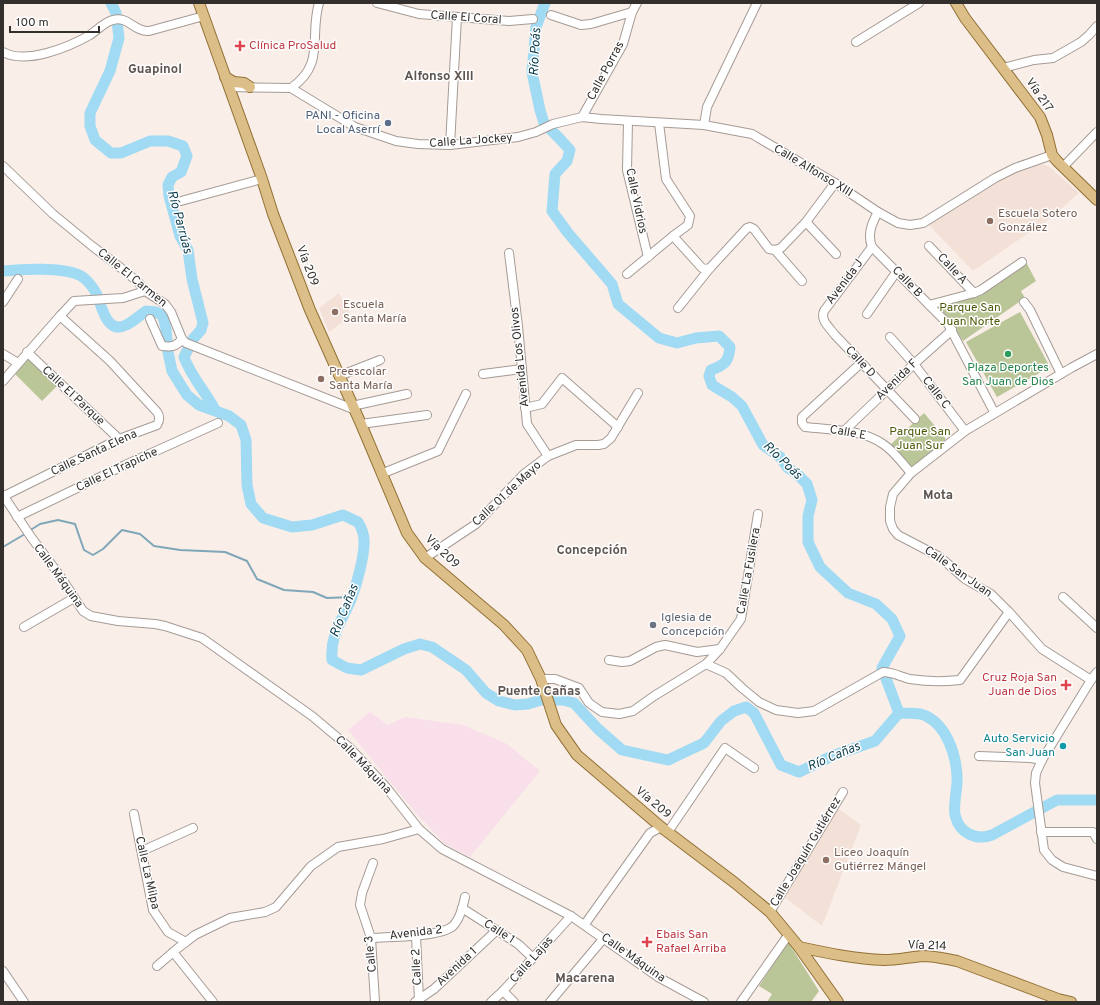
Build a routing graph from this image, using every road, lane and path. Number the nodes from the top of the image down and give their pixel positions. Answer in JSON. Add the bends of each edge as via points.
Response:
{"nodes":[{"id":1,"x":199,"y":3,"type":"edge"},
{"id":2,"x":319,"y":3,"type":"edge"},
{"id":3,"x":377,"y":3,"type":"edge"},
{"id":4,"x":637,"y":3,"type":"edge"},
{"id":5,"x":757,"y":3,"type":"edge"},
{"id":6,"x":919,"y":3,"type":"edge"},
{"id":7,"x":956,"y":3,"type":"edge"},
{"id":8,"x":632,"y":12,"type":"junction"},
{"id":9,"x":551,"y":15,"type":"dead end"},
{"id":10,"x":204,"y":16,"type":"junction"},
{"id":11,"x":457,"y":17,"type":"junction"},
{"id":12,"x":533,"y":19,"type":"dead end"},
{"id":13,"x":1097,"y":26,"type":"edge"},
{"id":14,"x":856,"y":42,"type":"dead end"},
{"id":15,"x":3,"y":52,"type":"edge"},
{"id":16,"x":1003,"y":68,"type":"junction"},
{"id":17,"x":225,"y":77,"type":"junction"},
{"id":18,"x":250,"y":87,"type":"junction"},
{"id":19,"x":229,"y":88,"type":"junction"},
{"id":20,"x":291,"y":88,"type":"junction"},
{"id":21,"x":582,"y":117,"type":"junction"},
{"id":22,"x":628,"y":121,"type":"junction"},
{"id":23,"x":659,"y":123,"type":"junction"},
{"id":24,"x":554,"y":124,"type":"joint"},
{"id":25,"x":704,"y":126,"type":"junction"},
{"id":26,"x":1097,"y":132,"type":"edge"},
{"id":27,"x":450,"y":145,"type":"junction"},
{"id":28,"x":1052,"y":155,"type":"junction"},
{"id":29,"x":3,"y":166,"type":"edge"},
{"id":30,"x":1063,"y":167,"type":"junction"},
{"id":31,"x":262,"y":179,"type":"junction"},
{"id":32,"x":835,"y":183,"type":"junction"},
{"id":33,"x":1097,"y":200,"type":"edge"},
{"id":34,"x":181,"y":201,"type":"dead end"},
{"id":35,"x":878,"y":212,"type":"junction"},
{"id":36,"x":806,"y":222,"type":"junction"},
{"id":37,"x":673,"y":236,"type":"junction"},
{"id":38,"x":930,"y":246,"type":"dead end"},
{"id":39,"x":872,"y":247,"type":"junction"},
{"id":40,"x":775,"y":250,"type":"junction"},
{"id":41,"x":509,"y":253,"type":"dead end"},
{"id":42,"x":836,"y":254,"type":"dead end"},
{"id":43,"x":648,"y":257,"type":"junction"},
{"id":44,"x":1022,"y":262,"type":"dead end"},
{"id":45,"x":710,"y":268,"type":"junction"},
{"id":46,"x":896,"y":271,"type":"junction"},
{"id":47,"x":627,"y":274,"type":"dead end"},
{"id":48,"x":18,"y":279,"type":"dead end"},
{"id":49,"x":802,"y":281,"type":"dead end"},
{"id":50,"x":145,"y":291,"type":"junction"},
{"id":51,"x":974,"y":293,"type":"junction"},
{"id":52,"x":3,"y":302,"type":"edge"},
{"id":53,"x":1024,"y":302,"type":"dead end"},
{"id":54,"x":929,"y":305,"type":"junction"},
{"id":55,"x":678,"y":308,"type":"dead end"},
{"id":56,"x":867,"y":314,"type":"dead end"},
{"id":57,"x":60,"y":316,"type":"junction"},
{"id":58,"x":150,"y":319,"type":"dead end"},
{"id":59,"x":823,"y":320,"type":"joint"},
{"id":60,"x":952,"y":330,"type":"junction"},
{"id":61,"x":890,"y":337,"type":"dead end"},
{"id":62,"x":184,"y":341,"type":"junction"},
{"id":63,"x":27,"y":352,"type":"junction"},
{"id":64,"x":3,"y":354,"type":"edge"},
{"id":65,"x":1097,"y":354,"type":"edge"},
{"id":66,"x":380,"y":360,"type":"dead end"},
{"id":67,"x":18,"y":363,"type":"junction"},
{"id":68,"x":861,"y":363,"type":"junction"},
{"id":69,"x":914,"y":364,"type":"junction"},
{"id":70,"x":522,"y":369,"type":"junction"},
{"id":71,"x":484,"y":374,"type":"dead end"},
{"id":72,"x":1061,"y":374,"type":"junction"},
{"id":73,"x":339,"y":376,"type":"junction"},
{"id":74,"x":3,"y":380,"type":"edge"},
{"id":75,"x":886,"y":390,"type":"junction"},
{"id":76,"x":638,"y":393,"type":"dead end"},
{"id":77,"x":407,"y":394,"type":"dead end"},
{"id":78,"x":466,"y":394,"type":"dead end"},
{"id":79,"x":353,"y":408,"type":"junction"},
{"id":80,"x":525,"y":408,"type":"junction"},
{"id":81,"x":994,"y":412,"type":"junction"},
{"id":82,"x":427,"y":415,"type":"dead end"},
{"id":83,"x":915,"y":420,"type":"dead end"},
{"id":84,"x":218,"y":424,"type":"dead end"},
{"id":85,"x":361,"y":424,"type":"junction"},
{"id":86,"x":618,"y":427,"type":"junction"},
{"id":87,"x":965,"y":430,"type":"junction"},
{"id":88,"x":844,"y":431,"type":"junction"},
{"id":89,"x":119,"y":439,"type":"junction"},
{"id":90,"x":548,"y":456,"type":"junction"},
{"id":91,"x":911,"y":473,"type":"junction"},
{"id":92,"x":381,"y":474,"type":"junction"},
{"id":93,"x":3,"y":496,"type":"edge"},
{"id":94,"x":758,"y":514,"type":"dead end"},
{"id":95,"x":17,"y":518,"type":"junction"},
{"id":96,"x":426,"y":558,"type":"junction"},
{"id":97,"x":1063,"y":597,"type":"dead end"},
{"id":98,"x":74,"y":598,"type":"junction"},
{"id":99,"x":1009,"y":612,"type":"junction"},
{"id":100,"x":24,"y":627,"type":"dead end"},
{"id":101,"x":1097,"y":628,"type":"edge"},
{"id":102,"x":720,"y":649,"type":"junction"},
{"id":103,"x":609,"y":660,"type":"dead end"},
{"id":104,"x":706,"y":664,"type":"junction"},
{"id":105,"x":1097,"y":672,"type":"edge"},
{"id":106,"x":541,"y":679,"type":"junction"},
{"id":107,"x":1091,"y":680,"type":"junction"},
{"id":108,"x":979,"y":756,"type":"dead end"},
{"id":109,"x":1042,"y":760,"type":"junction"},
{"id":110,"x":754,"y":768,"type":"dead end"},
{"id":111,"x":843,"y":792,"type":"dead end"},
{"id":112,"x":134,"y":814,"type":"dead end"},
{"id":113,"x":194,"y":828,"type":"dead end"},
{"id":114,"x":419,"y":829,"type":"junction"},
{"id":115,"x":665,"y":829,"type":"junction"},
{"id":116,"x":1041,"y":832,"type":"junction"},
{"id":117,"x":1097,"y":839,"type":"edge"},
{"id":118,"x":142,"y":850,"type":"junction"},
{"id":119,"x":373,"y":863,"type":"dead end"},
{"id":120,"x":1097,"y":876,"type":"edge"},
{"id":121,"x":465,"y":897,"type":"dead end"},
{"id":122,"x":462,"y":908,"type":"junction"},
{"id":123,"x":770,"y":912,"type":"junction"},
{"id":124,"x":571,"y":916,"type":"junction"},
{"id":125,"x":585,"y":924,"type":"junction"},
{"id":126,"x":496,"y":930,"type":"junction"},
{"id":127,"x":789,"y":934,"type":"junction"},
{"id":128,"x":416,"y":935,"type":"junction"},
{"id":129,"x":370,"y":938,"type":"junction"},
{"id":130,"x":604,"y":938,"type":"junction"},
{"id":131,"x":186,"y":942,"type":"junction"},
{"id":132,"x":799,"y":946,"type":"junction"},
{"id":133,"x":173,"y":952,"type":"junction"},
{"id":134,"x":822,"y":952,"type":"junction"},
{"id":135,"x":534,"y":958,"type":"junction"},
{"id":136,"x":158,"y":966,"type":"dead end"},
{"id":137,"x":815,"y":969,"type":"junction"},
{"id":138,"x":3,"y":971,"type":"edge"},
{"id":139,"x":503,"y":991,"type":"junction"},
{"id":140,"x":417,"y":1001,"type":"edge"},
{"id":141,"x":24,"y":1002,"type":"edge"},
{"id":142,"x":213,"y":1002,"type":"edge"},
{"id":143,"x":375,"y":1002,"type":"edge"},
{"id":144,"x":491,"y":1002,"type":"edge"},
{"id":145,"x":514,"y":1002,"type":"edge"},
{"id":146,"x":550,"y":1002,"type":"edge"},
{"id":147,"x":704,"y":1002,"type":"edge"},
{"id":148,"x":741,"y":1002,"type":"edge"},
{"id":149,"x":838,"y":1002,"type":"edge"},
{"id":150,"x":1072,"y":1002,"type":"edge"}],
"edges":[{"from":1,"to":10,"type":"main road","name":"Vía 209"},
{"from":2,"to":20,"type":"street","via":[[314,56],[300,82]]},
{"from":3,"to":11,"type":"street","name":"Calle El Coral","via":[[419,14]]},
{"from":4,"to":8,"type":"street","name":"Calle Porras"},
{"from":5,"to":25,"type":"street","via":[[707,107]]},
{"from":6,"to":14,"type":"street"},
{"from":7,"to":16,"type":"main road","name":"Vía 217"},
{"from":8,"to":9,"type":"street","via":[[581,25]]},
{"from":8,"to":21,"type":"street","name":"Calle Porras","via":[[623,44]]},
{"from":10,"to":15,"type":"street","via":[[149,31],[142,31],[124,20],[112,20],[88,36],[46,54],[26,57]]},
{"from":10,"to":17,"type":"main road","name":"Vía 209"},
{"from":11,"to":12,"type":"street","name":"Calle El Coral","via":[[509,21]]},
{"from":11,"to":27,"type":"street"},
{"from":13,"to":16,"type":"street","via":[[1081,42],[1052,58]]},
{"from":16,"to":28,"type":"main road","name":"Vía 217","via":[[1040,117]]},
{"from":17,"to":18,"type":"main road"},
{"from":17,"to":19,"type":"main road","name":"Vía 209"},
{"from":18,"to":19,"type":"street"},
{"from":18,"to":20,"type":"street"},
{"from":19,"to":31,"type":"main road","name":"Vía 209"},
{"from":20,"to":27,"type":"street","name":"Calle La Jockey","via":[[355,127],[375,135],[418,144]]},
{"from":21,"to":22,"type":"street","name":"Calle Alfonso XIII"},
{"from":21,"to":24,"type":"street","name":"Calle Alfonso XIII"},
{"from":22,"to":23,"type":"street","name":"Calle Alfonso XIII"},
{"from":22,"to":43,"type":"street","name":"Calle Vidrios","via":[[628,170]]},
{"from":23,"to":25,"type":"street","name":"Calle Alfonso XIII"},
{"from":23,"to":37,"type":"street","via":[[666,179],[690,216],[688,225]]},
{"from":24,"to":27,"type":"street","name":"Calle La Jockey","via":[[518,137]]},
{"from":25,"to":32,"type":"street","name":"Calle Alfonso XIII","via":[[752,134]]},
{"from":26,"to":30,"type":"street"},
{"from":28,"to":30,"type":"main road","name":"Vía 217"},
{"from":28,"to":35,"type":"street","name":"Calle Alfonso XIII","via":[[995,178],[923,223],[898,223]]},
{"from":29,"to":50,"type":"street","name":"Calle El Carmen","via":[[53,214],[139,283]]},
{"from":30,"to":33,"type":"main road","name":"Vía 217"},
{"from":31,"to":34,"type":"street"},
{"from":31,"to":73,"type":"main road","name":"Vía 209","via":[[307,303]]},
{"from":32,"to":35,"type":"street","name":"Calle Alfonso XIII"},
{"from":32,"to":36,"type":"street"},
{"from":35,"to":39,"type":"street","via":[[870,231]]},
{"from":36,"to":40,"type":"street","via":[[781,248]]},
{"from":36,"to":42,"type":"street"},
{"from":37,"to":43,"type":"street"},
{"from":37,"to":45,"type":"street","via":[[702,268]]},
{"from":38,"to":51,"type":"street","name":"Calle A"},
{"from":39,"to":46,"type":"street","name":"Calle B"},
{"from":39,"to":59,"type":"street","name":"Avenida J","via":[[824,310]]},
{"from":40,"to":45,"type":"street","via":[[770,249],[750,227]]},
{"from":40,"to":49,"type":"street"},
{"from":41,"to":70,"type":"street","name":"Avenida Los Olivos"},
{"from":43,"to":47,"type":"street"},
{"from":44,"to":51,"type":"street"},
{"from":45,"to":55,"type":"street"},
{"from":46,"to":54,"type":"street","name":"Calle B"},
{"from":46,"to":56,"type":"street"},
{"from":48,"to":52,"type":"street"},
{"from":50,"to":57,"type":"street","via":[[123,298],[74,301]]},
{"from":50,"to":62,"type":"street","name":"Calle El Carmen","via":[[165,304]]},
{"from":51,"to":54,"type":"street"},
{"from":53,"to":72,"type":"street"},
{"from":54,"to":60,"type":"street","name":"Calle B"},
{"from":57,"to":63,"type":"street"},
{"from":57,"to":89,"type":"street","name":"Calle Santa Elena","via":[[110,361],[158,414],[157,425]]},
{"from":58,"to":62,"type":"street","via":[[162,346],[171,347]]},
{"from":59,"to":68,"type":"street","name":"Calle D"},
{"from":60,"to":69,"type":"street","name":"Avenida F"},
{"from":60,"to":81,"type":"street","name":"Calle B"},
{"from":61,"to":69,"type":"street","name":"Calle C"},
{"from":62,"to":79,"type":"street"},
{"from":63,"to":67,"type":"street"},
{"from":63,"to":89,"type":"street","name":"Calle El Parque"},
{"from":64,"to":67,"type":"street"},
{"from":65,"to":72,"type":"street","name":"Calle San Juan"},
{"from":66,"to":73,"type":"street"},
{"from":67,"to":74,"type":"street"},
{"from":68,"to":75,"type":"street","name":"Calle D"},
{"from":68,"to":88,"type":"street","name":"Calle E","via":[[802,417],[805,427]]},
{"from":69,"to":75,"type":"street","name":"Avenida F"},
{"from":69,"to":87,"type":"street","name":"Calle C"},
{"from":70,"to":71,"type":"street"},
{"from":70,"to":80,"type":"street","name":"Avenida Los Olivos"},
{"from":72,"to":81,"type":"street","name":"Calle San Juan"},
{"from":73,"to":79,"type":"main road","name":"Vía 209"},
{"from":75,"to":83,"type":"street","name":"Calle D"},
{"from":75,"to":88,"type":"street","name":"Avenida F"},
{"from":76,"to":86,"type":"street","name":"Calle 01 de Mayo"},
{"from":77,"to":79,"type":"street"},
{"from":78,"to":92,"type":"street","via":[[438,451]]},
{"from":79,"to":85,"type":"main road","name":"Vía 209"},
{"from":80,"to":86,"type":"street","via":[[542,404],[562,378]]},
{"from":80,"to":90,"type":"street","name":"Avenida Los Olivos","via":[[527,424]]},
{"from":81,"to":87,"type":"street","name":"Calle San Juan"},
{"from":82,"to":85,"type":"street"},
{"from":84,"to":95,"type":"street","name":"Calle El Trapiche","via":[[124,465]]},
{"from":85,"to":92,"type":"main road","name":"Vía 209"},
{"from":86,"to":90,"type":"street","name":"Calle 01 de Mayo","via":[[604,444],[576,445]]},
{"from":87,"to":91,"type":"street","name":"Calle San Juan"},
{"from":88,"to":91,"type":"street","name":"Calle E","via":[[870,437],[884,445]]},
{"from":89,"to":93,"type":"street","name":"Calle Santa Elena"},
{"from":90,"to":96,"type":"street","name":"Calle 01 de Mayo","via":[[524,474],[476,524]]},
{"from":91,"to":99,"type":"street","name":"Calle San Juan","via":[[893,494],[890,507],[893,529],[898,535],[940,557],[966,579],[991,594]]},
{"from":92,"to":96,"type":"main road","name":"Vía 209","via":[[407,533]]},
{"from":93,"to":95,"type":"street","name":"Calle Máquina"},
{"from":94,"to":102,"type":"street","name":"Calle La Fusilera","via":[[741,619]]},
{"from":95,"to":98,"type":"street","name":"Calle Máquina"},
{"from":96,"to":106,"type":"main road","name":"Vía 209","via":[[504,625],[527,650]]},
{"from":97,"to":101,"type":"street"},
{"from":98,"to":100,"type":"street"},
{"from":98,"to":114,"type":"street","name":"Calle Máquina","via":[[83,611],[91,616],[155,624],[202,638],[312,716],[350,748],[386,787]]},
{"from":99,"to":104,"type":"street","via":[[960,680],[938,682],[883,672],[814,710],[798,713],[776,710],[759,702],[726,673]]},
{"from":99,"to":107,"type":"street","name":"Calle San Juan","via":[[1042,649]]},
{"from":102,"to":103,"type":"street","via":[[697,652],[665,645],[656,647],[630,662]]},
{"from":102,"to":104,"type":"street","name":"Calle La Fusilera"},
{"from":104,"to":106,"type":"street","name":"Calle La Fusilera","via":[[633,711],[619,714],[602,712],[589,703],[579,688],[555,679]]},
{"from":105,"to":107,"type":"street"},
{"from":106,"to":115,"type":"main road","name":"Vía 209","via":[[556,725],[577,755]]},
{"from":107,"to":109,"type":"street"},
{"from":108,"to":109,"type":"street"},
{"from":109,"to":116,"type":"street","via":[[1035,783]]},
{"from":110,"to":115,"type":"street","via":[[725,748]]},
{"from":111,"to":123,"type":"street","name":"Calle Joaquín Gutiérrez"},
{"from":112,"to":118,"type":"street","name":"Calle La Milpa"},
{"from":113,"to":118,"type":"street"},
{"from":114,"to":124,"type":"street","name":"Calle Máquina","via":[[442,849]]},
{"from":114,"to":131,"type":"street","via":[[338,847],[311,866],[276,907],[265,912],[230,918]]},
{"from":115,"to":123,"type":"main road","name":"Vía 209"},
{"from":115,"to":125,"type":"street","via":[[650,833]]},
{"from":116,"to":117,"type":"street","via":[[1093,832]]},
{"from":116,"to":120,"type":"street","via":[[1044,850],[1052,860],[1063,867]]},
{"from":118,"to":131,"type":"street","name":"Calle La Milpa","via":[[153,910],[168,932]]},
{"from":119,"to":129,"type":"street","name":"Calle 3","via":[[360,899]]},
{"from":121,"to":122,"type":"street","name":"Avenida 2"},
{"from":122,"to":126,"type":"street","name":"Calle 1"},
{"from":122,"to":128,"type":"street","name":"Avenida 2","via":[[457,921],[443,932]]},
{"from":123,"to":127,"type":"main road","name":"Vía 209"},
{"from":124,"to":125,"type":"street","name":"Calle Máquina"},
{"from":124,"to":135,"type":"street","name":"Calle Lajas"},
{"from":125,"to":130,"type":"street","name":"Calle Máquina"},
{"from":126,"to":135,"type":"street","name":"Calle 1"},
{"from":126,"to":140,"type":"street","name":"Avenida 1","via":[[434,989]]},
{"from":127,"to":132,"type":"main road","name":"Vía 209"},
{"from":127,"to":148,"type":"street"},
{"from":128,"to":129,"type":"street","name":"Avenida 2"},
{"from":128,"to":140,"type":"street","name":"Calle 2"},
{"from":129,"to":143,"type":"street","name":"Calle 3"},
{"from":130,"to":146,"type":"street"},
{"from":130,"to":147,"type":"street","name":"Calle Máquina","via":[[658,977]]},
{"from":131,"to":133,"type":"street"},
{"from":132,"to":134,"type":"main road","name":"Vía 214"},
{"from":132,"to":137,"type":"main road","name":"Vía 209"},
{"from":133,"to":136,"type":"street"},
{"from":133,"to":142,"type":"street"},
{"from":134,"to":137,"type":"main road"},
{"from":134,"to":150,"type":"main road","name":"Vía 214","via":[[885,960],[923,956],[957,961]]},
{"from":135,"to":139,"type":"street","name":"Calle Lajas"},
{"from":137,"to":149,"type":"main road","name":"Vía 209"},
{"from":138,"to":141,"type":"street"},
{"from":139,"to":144,"type":"street","name":"Calle Lajas"},
{"from":139,"to":145,"type":"street"}]}
